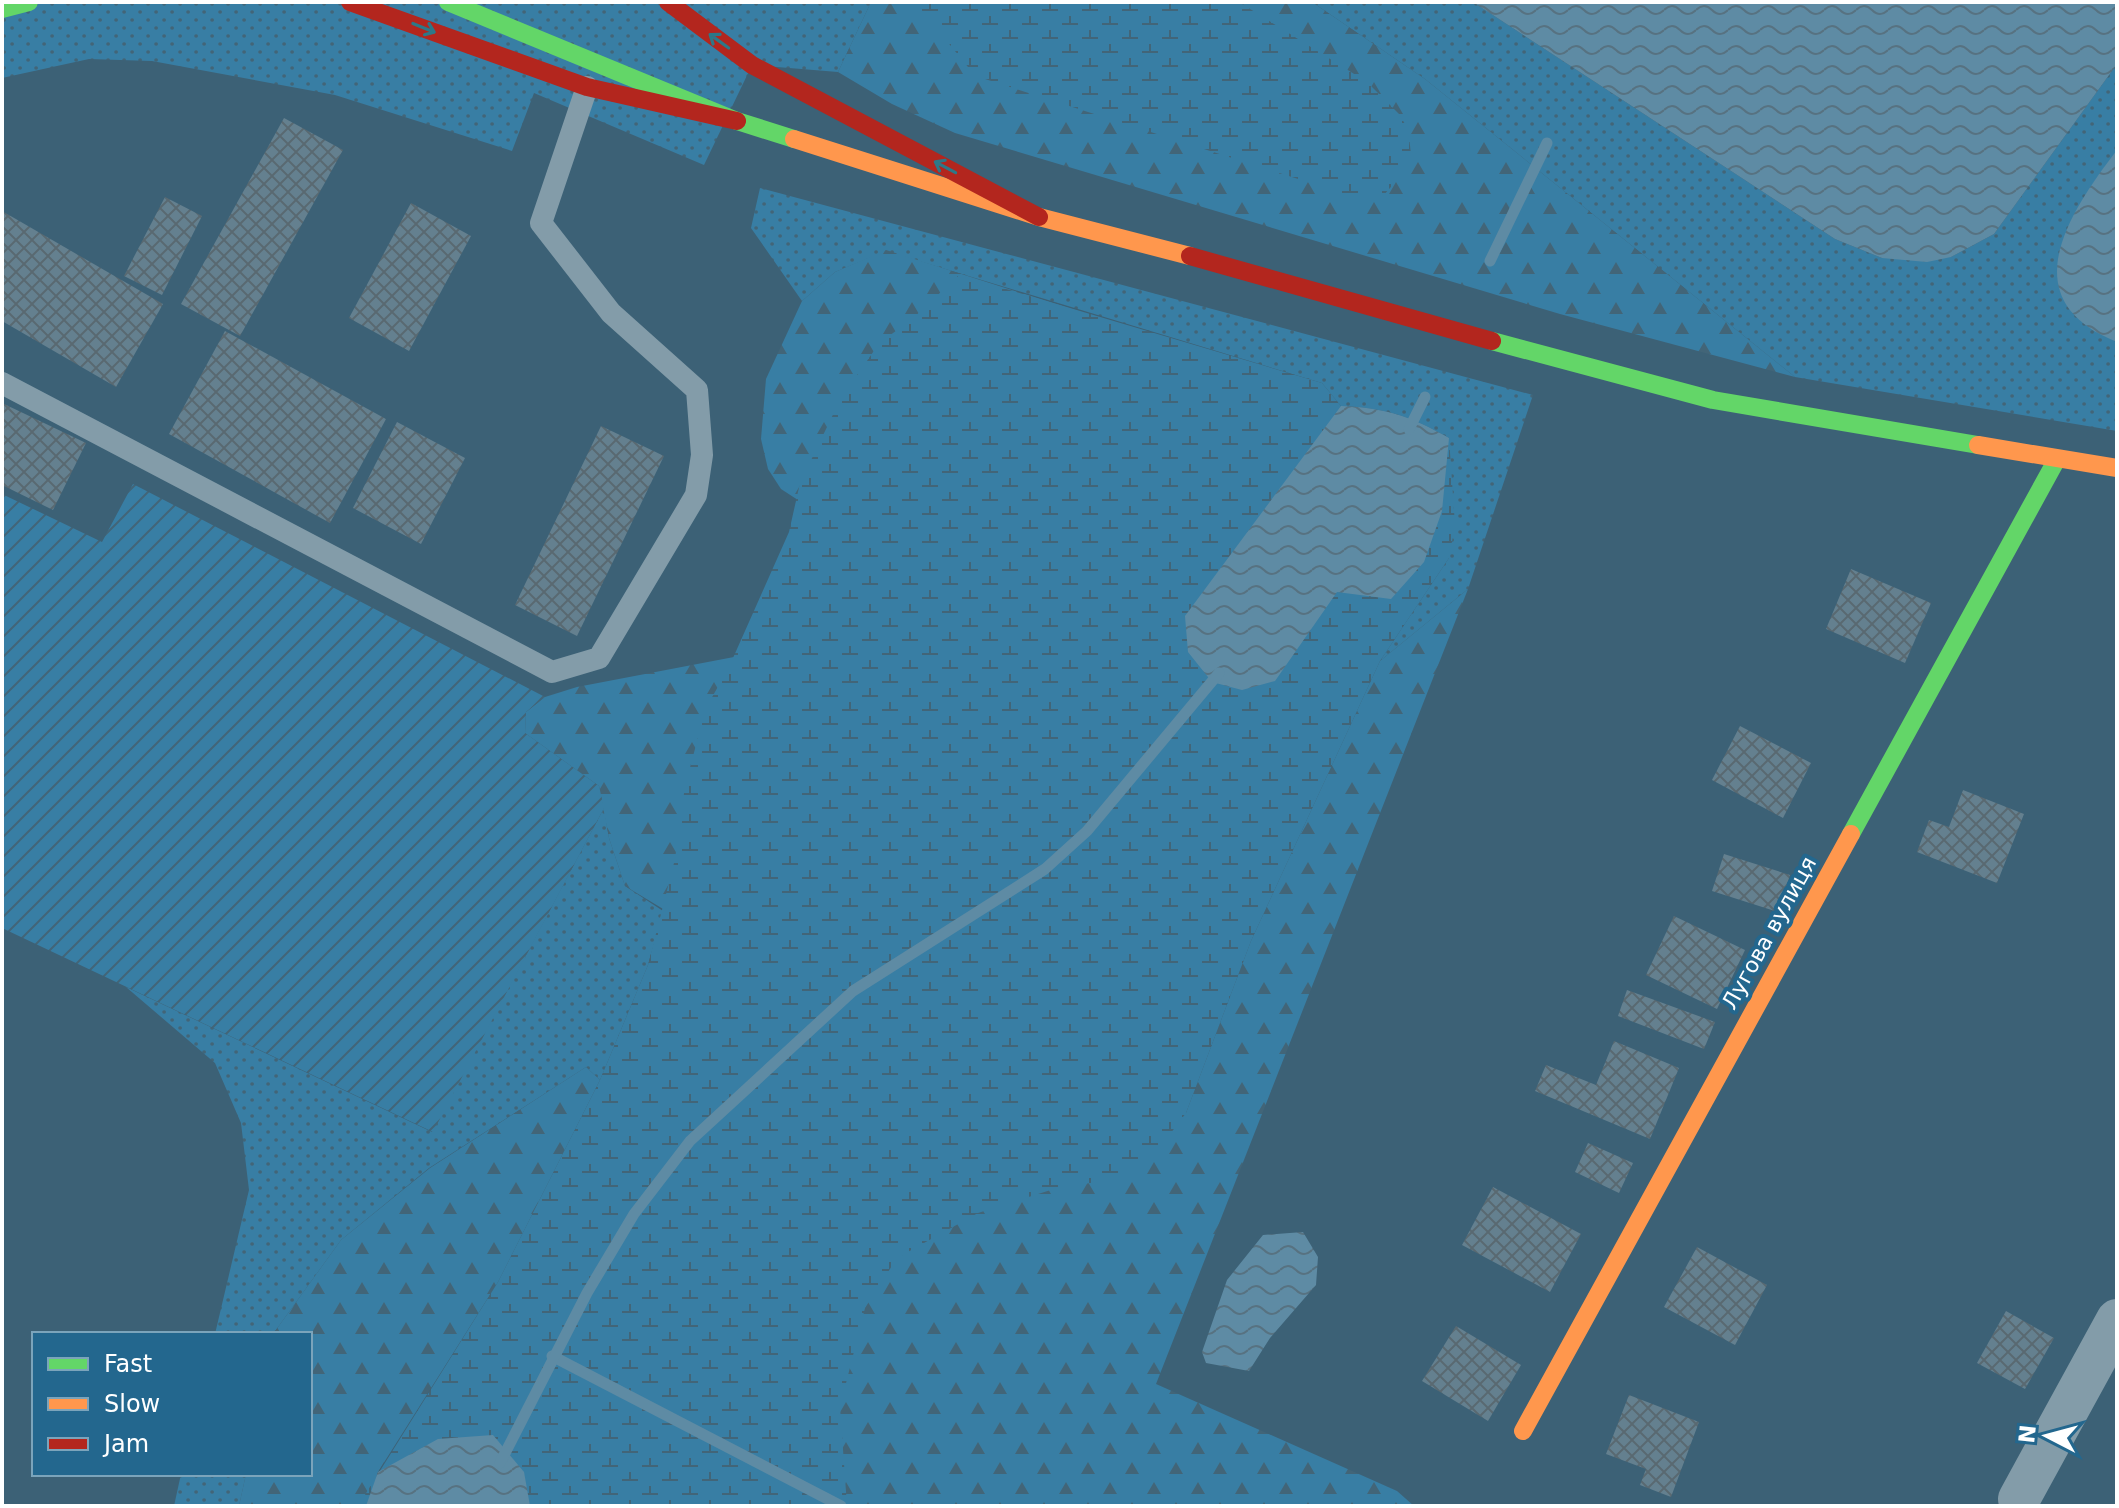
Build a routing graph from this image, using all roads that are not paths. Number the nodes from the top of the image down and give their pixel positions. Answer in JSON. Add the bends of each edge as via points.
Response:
{"nodes":[{"id":1,"x":29,"y":2,"type":"edge"},
{"id":2,"x":350,"y":2,"type":"edge"},
{"id":3,"x":448,"y":2,"type":"edge"},
{"id":4,"x":668,"y":2,"type":"edge"},
{"id":5,"x":2,"y":9,"type":"edge"},
{"id":6,"x":587,"y":87,"type":"junction"},
{"id":7,"x":737,"y":121,"type":"junction"},
{"id":8,"x":1039,"y":217,"type":"junction"},
{"id":9,"x":2,"y":383,"type":"edge"},
{"id":10,"x":2057,"y":459,"type":"junction"},
{"id":11,"x":2117,"y":468,"type":"edge"},
{"id":12,"x":2117,"y":1320,"type":"edge"},
{"id":13,"x":1523,"y":1431,"type":"dead end"},
{"id":14,"x":2019,"y":1499,"type":"dead end"}],
"edges":[{"from":1,"to":5,"type":"main road"},
{"from":2,"to":6,"type":"main road","one_way":true},
{"from":3,"to":7,"type":"main road"},
{"from":8,"to":4,"type":"main road","one_way":true,"via":[[752,65]]},
{"from":6,"to":7,"type":"main road"},
{"from":6,"to":9,"type":"lane","via":[[541,223],[611,313],[697,390],[702,455],[696,495],[599,658],[552,672]]},
{"from":7,"to":8,"type":"main road"},
{"from":8,"to":10,"type":"main road","via":[[1713,400]]},
{"from":10,"to":11,"type":"main road"},
{"from":10,"to":13,"type":"main road","name":"Лугова вулиця"},
{"from":12,"to":14,"type":"street"}]}
